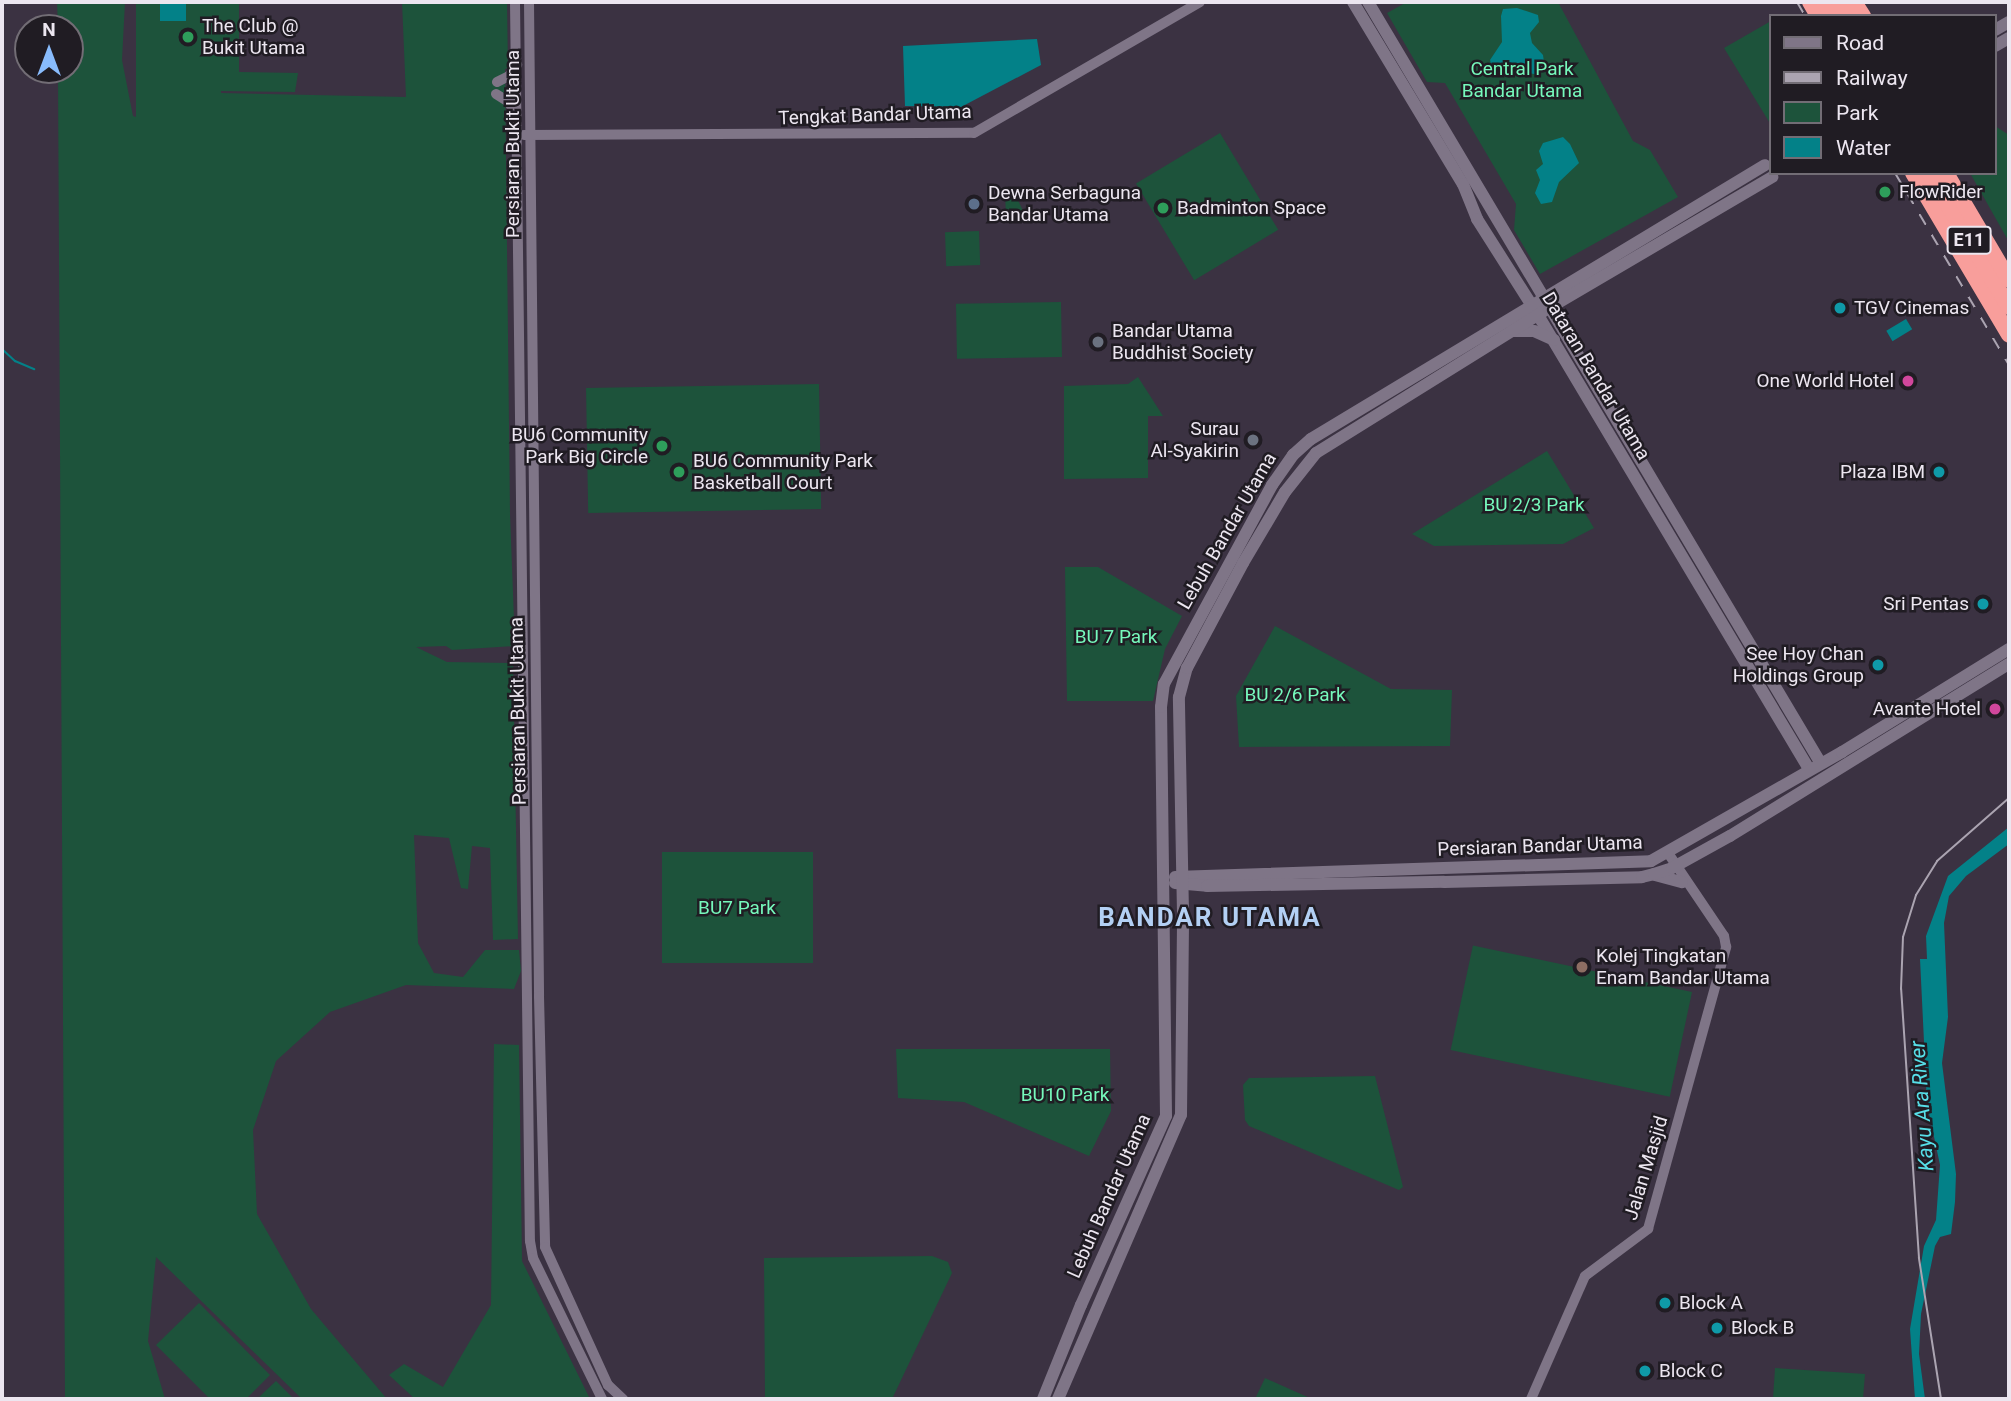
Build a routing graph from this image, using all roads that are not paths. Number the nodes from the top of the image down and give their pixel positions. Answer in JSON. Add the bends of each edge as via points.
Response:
{"nodes":[{"id":1,"x":515,"y":2,"type":"edge"},
{"id":2,"x":529,"y":2,"type":"edge"},
{"id":3,"x":1199,"y":2,"type":"edge"},
{"id":4,"x":1345,"y":2,"type":"edge"},
{"id":5,"x":1353,"y":2,"type":"edge"},
{"id":6,"x":1368,"y":2,"type":"edge"},
{"id":7,"x":517,"y":65,"type":"junction"},
{"id":8,"x":497,"y":82,"type":"dead end"},
{"id":9,"x":496,"y":94,"type":"dead end"},
{"id":10,"x":517,"y":119,"type":"junction"},
{"id":11,"x":517,"y":135,"type":"junction"},
{"id":12,"x":530,"y":135,"type":"junction"},
{"id":13,"x":1765,"y":165,"type":"dead end"},
{"id":14,"x":1947,"y":175,"type":"edge"},
{"id":15,"x":1959,"y":175,"type":"edge"},
{"id":16,"x":1919,"y":176,"type":"edge"},
{"id":17,"x":1772,"y":177,"type":"dead end"},
{"id":18,"x":1477,"y":219,"type":"junction"},
{"id":19,"x":2009,"y":263,"type":"edge"},
{"id":20,"x":1531,"y":275,"type":"junction"},
{"id":21,"x":2009,"y":280,"type":"edge"},
{"id":22,"x":1519,"y":285,"type":"junction"},
{"id":23,"x":1571,"y":288,"type":"junction"},
{"id":24,"x":1541,"y":306,"type":"junction"},
{"id":25,"x":2009,"y":307,"type":"edge"},
{"id":26,"x":1513,"y":316,"type":"junction"},
{"id":27,"x":1561,"y":328,"type":"junction"},
{"id":28,"x":1511,"y":331,"type":"junction"},
{"id":29,"x":2009,"y":335,"type":"edge"},
{"id":30,"x":1553,"y":340,"type":"junction"},
{"id":31,"x":1706,"y":572,"type":"junction"},
{"id":32,"x":2009,"y":649,"type":"edge"},
{"id":33,"x":2009,"y":664,"type":"edge"},
{"id":34,"x":1182,"y":680,"type":"junction"},
{"id":35,"x":1161,"y":710,"type":"junction"},
{"id":36,"x":1783,"y":726,"type":"junction"},
{"id":37,"x":1807,"y":740,"type":"junction"},
{"id":38,"x":1875,"y":748,"type":"junction"},
{"id":39,"x":1842,"y":752,"type":"junction"},
{"id":40,"x":1800,"y":754,"type":"junction"},
{"id":41,"x":1816,"y":767,"type":"junction"},
{"id":42,"x":1794,"y":779,"type":"junction"},
{"id":43,"x":1763,"y":816,"type":"junction"},
{"id":44,"x":1182,"y":852,"type":"junction"},
{"id":45,"x":1666,"y":855,"type":"junction"},
{"id":46,"x":1695,"y":856,"type":"junction"},
{"id":47,"x":1165,"y":862,"type":"junction"},
{"id":48,"x":1674,"y":867,"type":"junction"},
{"id":49,"x":1654,"y":874,"type":"junction"},
{"id":50,"x":1179,"y":881,"type":"junction"},
{"id":51,"x":1205,"y":881,"type":"junction"},
{"id":52,"x":1684,"y":881,"type":"junction"},
{"id":53,"x":1165,"y":907,"type":"junction"},
{"id":54,"x":1183,"y":913,"type":"junction"},
{"id":55,"x":602,"y":1399,"type":"edge"},
{"id":56,"x":623,"y":1399,"type":"edge"},
{"id":57,"x":1043,"y":1399,"type":"edge"},
{"id":58,"x":1058,"y":1399,"type":"edge"},
{"id":59,"x":1531,"y":1399,"type":"edge"}],
"edges":[{"from":1,"to":7,"type":"street","name":"Persiaran Bukit Utama"},
{"from":2,"to":12,"type":"street","name":"Persiaran Bukit Utama"},
{"from":3,"to":12,"type":"street","name":"Tengkat Bandar Utama","via":[[974,133]]},
{"from":4,"to":18,"type":"main road"},
{"from":5,"to":18,"type":"main road","name":"Dataran Bandar Utama","via":[[1463,184]]},
{"from":6,"to":20,"type":"main road","name":"Dataran Bandar Utama"},
{"from":7,"to":8,"type":"street"},
{"from":7,"to":10,"type":"street","name":"Persiaran Bukit Utama"},
{"from":9,"to":10,"type":"street","via":[[509,102]]},
{"from":10,"to":11,"type":"street","name":"Persiaran Bukit Utama"},
{"from":11,"to":12,"type":"street","name":"Tengkat Bandar Utama"},
{"from":11,"to":55,"type":"street","name":"Persiaran Bukit Utama","via":[[530,1241],[533,1258]]},
{"from":12,"to":56,"type":"street","name":"Persiaran Bukit Utama","via":[[545,1247],[608,1385]]},
{"from":13,"to":23,"type":"main road","name":"Lebuh Bandar Utama"},
{"from":14,"to":21,"type":"highway","number":"E11"},
{"from":15,"to":19,"type":"highway"},
{"from":16,"to":25,"type":"highway","number":"E11"},
{"from":16,"to":29,"type":"highway"},
{"from":17,"to":23,"type":"main road","name":"Lebuh Bandar Utama"},
{"from":18,"to":22,"type":"main road","name":"Dataran Bandar Utama"},
{"from":20,"to":23,"type":"main road","via":[[1546,284]]},
{"from":20,"to":24,"type":"main road","name":"Dataran Bandar Utama"},
{"from":22,"to":24,"type":"main road","name":"Dataran Bandar Utama"},
{"from":22,"to":26,"type":"main road"},
{"from":23,"to":24,"type":"main road","name":"Lebuh Bandar Utama"},
{"from":23,"to":27,"type":"main road"},
{"from":24,"to":26,"type":"main road","name":"Lebuh Bandar Utama"},
{"from":24,"to":27,"type":"main road","name":"Dataran Bandar Utama"},
{"from":24,"to":28,"type":"main road","name":"Lebuh Bandar Utama"},
{"from":24,"to":30,"type":"main road","name":"Dataran Bandar Utama"},
{"from":26,"to":35,"type":"main road","name":"Lebuh Bandar Utama","via":[[1311,439],[1293,455],[1169,672]]},
{"from":27,"to":31,"type":"main road","name":"Dataran Bandar Utama"},
{"from":28,"to":30,"type":"main road","via":[[1534,331]]},
{"from":28,"to":34,"type":"main road","name":"Lebuh Bandar Utama","via":[[1311,457],[1285,492],[1218,606]]},
{"from":30,"to":36,"type":"main road","name":"Dataran Bandar Utama"},
{"from":31,"to":36,"type":"main road","via":[[1703,578],[1782,712]]},
{"from":31,"to":37,"type":"main road","name":"Dataran Bandar Utama"},
{"from":32,"to":39,"type":"main road","name":"Persiaran Bandar Utama"},
{"from":33,"to":38,"type":"main road","name":"Persiaran Bandar Utama"},
{"from":34,"to":35,"type":"main road","via":[[1172,705]]},
{"from":34,"to":44,"type":"main road","name":"Lebuh Bandar Utama","via":[[1178,704]]},
{"from":35,"to":47,"type":"main road","name":"Lebuh Bandar Utama"},
{"from":36,"to":40,"type":"main road","name":"Dataran Bandar Utama"},
{"from":37,"to":39,"type":"main road","via":[[1823,750]]},
{"from":37,"to":41,"type":"main road","name":"Dataran Bandar Utama"},
{"from":38,"to":41,"type":"main road","via":[[1832,769]]},
{"from":38,"to":43,"type":"main road","name":"Persiaran Bandar Utama"},
{"from":39,"to":41,"type":"main road","name":"Persiaran Bandar Utama"},
{"from":40,"to":41,"type":"main road","name":"Dataran Bandar Utama"},
{"from":40,"to":42,"type":"main road"},
{"from":41,"to":42,"type":"main road","name":"Persiaran Bandar Utama"},
{"from":41,"to":43,"type":"main road","via":[[1814,779],[1769,807]]},
{"from":42,"to":45,"type":"main road","name":"Persiaran Bandar Utama"},
{"from":43,"to":46,"type":"main road","name":"Persiaran Bandar Utama"},
{"from":44,"to":50,"type":"main road","name":"Lebuh Bandar Utama"},
{"from":44,"to":51,"type":"main road"},
{"from":45,"to":48,"type":"street","name":"Jalan Masjid"},
{"from":45,"to":51,"type":"main road","name":"Persiaran Bandar Utama","via":[[1641,864]]},
{"from":46,"to":48,"type":"main road","name":"Persiaran Bandar Utama"},
{"from":46,"to":52,"type":"main road"},
{"from":47,"to":50,"type":"main road"},
{"from":47,"to":53,"type":"main road","name":"Lebuh Bandar Utama"},
{"from":48,"to":49,"type":"main road","name":"Persiaran Bandar Utama"},
{"from":48,"to":52,"type":"street","name":"Jalan Masjid"},
{"from":49,"to":51,"type":"main road","name":"Persiaran Bandar Utama","via":[[1632,878]]},
{"from":49,"to":52,"type":"main road"},
{"from":50,"to":51,"type":"main road","name":"Persiaran Bandar Utama"},
{"from":50,"to":53,"type":"main road"},
{"from":50,"to":54,"type":"main road","name":"Lebuh Bandar Utama"},
{"from":51,"to":54,"type":"main road"},
{"from":52,"to":59,"type":"street","name":"Jalan Masjid","via":[[1720,937],[1723,953],[1648,1229],[1585,1276]]},
{"from":53,"to":57,"type":"main road","name":"Lebuh Bandar Utama","via":[[1166,1116]]},
{"from":54,"to":58,"type":"main road","name":"Lebuh Bandar Utama","via":[[1181,1115]]}]}
